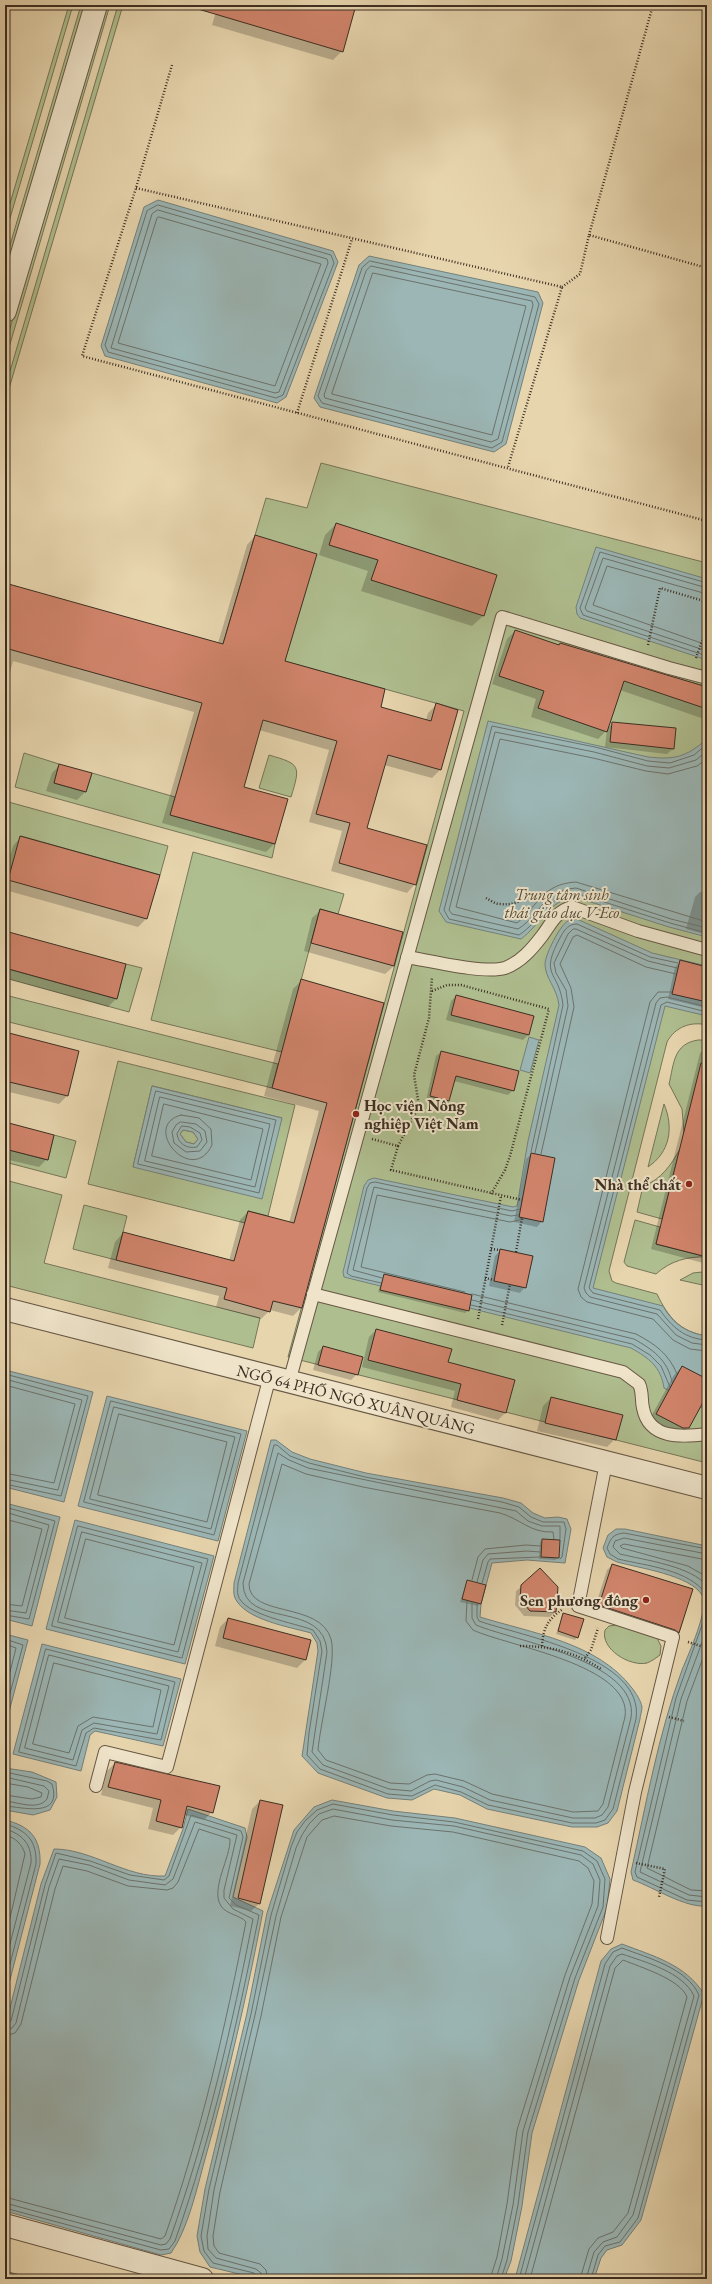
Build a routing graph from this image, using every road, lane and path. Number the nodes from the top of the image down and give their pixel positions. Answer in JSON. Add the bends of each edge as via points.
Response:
{"nodes":[{"id":1,"x":96,"y":5,"type":"edge"},
{"id":2,"x":653,"y":5,"type":"edge"},
{"id":3,"x":172,"y":65,"type":"dead end"},
{"id":4,"x":136,"y":188,"type":"junction"},
{"id":5,"x":589,"y":235,"type":"junction"},
{"id":6,"x":352,"y":239,"type":"junction"},
{"id":7,"x":707,"y":268,"type":"edge"},
{"id":8,"x":562,"y":287,"type":"junction"},
{"id":9,"x":5,"y":311,"type":"edge"},
{"id":10,"x":297,"y":413,"type":"junction"},
{"id":11,"x":508,"y":467,"type":"junction"},
{"id":12,"x":707,"y":521,"type":"edge"},
{"id":13,"x":707,"y":602,"type":"edge"},
{"id":14,"x":707,"y":627,"type":"edge"},
{"id":15,"x":648,"y":642,"type":"dead end"},
{"id":16,"x":696,"y":658,"type":"dead end"},
{"id":17,"x":707,"y":678,"type":"edge"},
{"id":18,"x":548,"y":895,"type":"dead end"},
{"id":19,"x":486,"y":898,"type":"dead end"},
{"id":20,"x":707,"y":950,"type":"edge"},
{"id":21,"x":407,"y":957,"type":"junction"},
{"id":22,"x":432,"y":961,"type":"junction"},
{"id":23,"x":432,"y":991,"type":"junction"},
{"id":24,"x":357,"y":1135,"type":"junction"},
{"id":25,"x":398,"y":1146,"type":"junction"},
{"id":26,"x":491,"y":1194,"type":"junction"},
{"id":27,"x":501,"y":1196,"type":"junction"},
{"id":28,"x":522,"y":1200,"type":"dead end"},
{"id":29,"x":522,"y":1218,"type":"dead end"},
{"id":30,"x":491,"y":1249,"type":"junction"},
{"id":31,"x":500,"y":1250,"type":"dead end"},
{"id":32,"x":516,"y":1252,"type":"dead end"},
{"id":33,"x":485,"y":1278,"type":"junction"},
{"id":34,"x":494,"y":1280,"type":"dead end"},
{"id":35,"x":510,"y":1284,"type":"dead end"},
{"id":36,"x":313,"y":1294,"type":"junction"},
{"id":37,"x":5,"y":1309,"type":"edge"},
{"id":38,"x":478,"y":1320,"type":"dead end"},
{"id":39,"x":502,"y":1327,"type":"dead end"},
{"id":40,"x":279,"y":1379,"type":"junction"},
{"id":41,"x":707,"y":1434,"type":"edge"},
{"id":42,"x":606,"y":1463,"type":"junction"},
{"id":43,"x":707,"y":1488,"type":"edge"},
{"id":44,"x":578,"y":1606,"type":"junction"},
{"id":45,"x":603,"y":1614,"type":"junction"},
{"id":46,"x":689,"y":1642,"type":"dead end"},
{"id":47,"x":520,"y":1646,"type":"dead end"},
{"id":48,"x":542,"y":1646,"type":"junction"},
{"id":49,"x":707,"y":1648,"type":"edge"},
{"id":50,"x":585,"y":1658,"type":"junction"},
{"id":51,"x":601,"y":1670,"type":"dead end"},
{"id":52,"x":662,"y":1716,"type":"dead end"},
{"id":53,"x":684,"y":1720,"type":"dead end"},
{"id":54,"x":96,"y":1786,"type":"dead end"},
{"id":55,"x":634,"y":1863,"type":"dead end"},
{"id":56,"x":659,"y":1897,"type":"dead end"},
{"id":57,"x":607,"y":1938,"type":"dead end"},
{"id":58,"x":5,"y":2225,"type":"edge"},
{"id":59,"x":202,"y":2279,"type":"edge"}],
"edges":[{"from":1,"to":9,"type":"street"},
{"from":2,"to":5,"type":"path"},
{"from":3,"to":4,"type":"path"},
{"from":4,"to":6,"type":"path"},
{"from":4,"to":10,"type":"path","via":[[82,356]]},
{"from":5,"to":7,"type":"path"},
{"from":5,"to":8,"type":"path","via":[[580,274]]},
{"from":6,"to":8,"type":"path"},
{"from":6,"to":10,"type":"path"},
{"from":8,"to":11,"type":"path"},
{"from":10,"to":11,"type":"path"},
{"from":11,"to":12,"type":"path"},
{"from":13,"to":15,"type":"path","via":[[660,588]]},
{"from":14,"to":16,"type":"path"},
{"from":17,"to":21,"type":"lane","via":[[502,617]]},
{"from":18,"to":19,"type":"path","via":[[531,896],[517,903],[500,904]]},
{"from":20,"to":22,"type":"lane","via":[[638,931],[572,907],[558,914],[525,956],[506,968],[491,970]]},
{"from":21,"to":22,"type":"lane"},
{"from":21,"to":24,"type":"lane"},
{"from":22,"to":23,"type":"path"},
{"from":23,"to":25,"type":"path","via":[[429,1018],[414,1075],[419,1106]]},
{"from":23,"to":26,"type":"path","via":[[447,985],[461,985],[549,1008],[510,1156]]},
{"from":24,"to":25,"type":"path"},
{"from":24,"to":36,"type":"lane"},
{"from":25,"to":26,"type":"path","via":[[391,1170]]},
{"from":26,"to":27,"type":"path"},
{"from":27,"to":28,"type":"path"},
{"from":27,"to":30,"type":"path"},
{"from":29,"to":32,"type":"path"},
{"from":30,"to":31,"type":"path"},
{"from":30,"to":33,"type":"path"},
{"from":33,"to":34,"type":"path"},
{"from":33,"to":38,"type":"path"},
{"from":35,"to":39,"type":"path"},
{"from":36,"to":40,"type":"lane"},
{"from":36,"to":41,"type":"lane","via":[[622,1372],[639,1384],[646,1415],[657,1429],[681,1437]]},
{"from":37,"to":40,"type":"street","name":"NGÕ 64 PHỐ NGÔ XUÂN QUẢNG"},
{"from":40,"to":42,"type":"street","name":"NGÕ 64 PHỐ NGÔ XUÂN QUẢNG"},
{"from":40,"to":54,"type":"lane","via":[[166,1767],[105,1752]]},
{"from":42,"to":43,"type":"street","name":"NGÕ 64 PHỐ NGÔ XUÂN QUẢNG"},
{"from":42,"to":44,"type":"lane"},
{"from":44,"to":45,"type":"lane"},
{"from":44,"to":48,"type":"path","via":[[562,1609],[548,1620],[542,1633]]},
{"from":45,"to":50,"type":"path","via":[[591,1650]]},
{"from":45,"to":57,"type":"lane","via":[[673,1637],[635,1792]]},
{"from":46,"to":49,"type":"path"},
{"from":47,"to":48,"type":"path"},
{"from":48,"to":50,"type":"path","via":[[564,1650]]},
{"from":50,"to":51,"type":"path"},
{"from":52,"to":53,"type":"path"},
{"from":55,"to":56,"type":"path","via":[[665,1869]]},
{"from":58,"to":59,"type":"street"}]}
